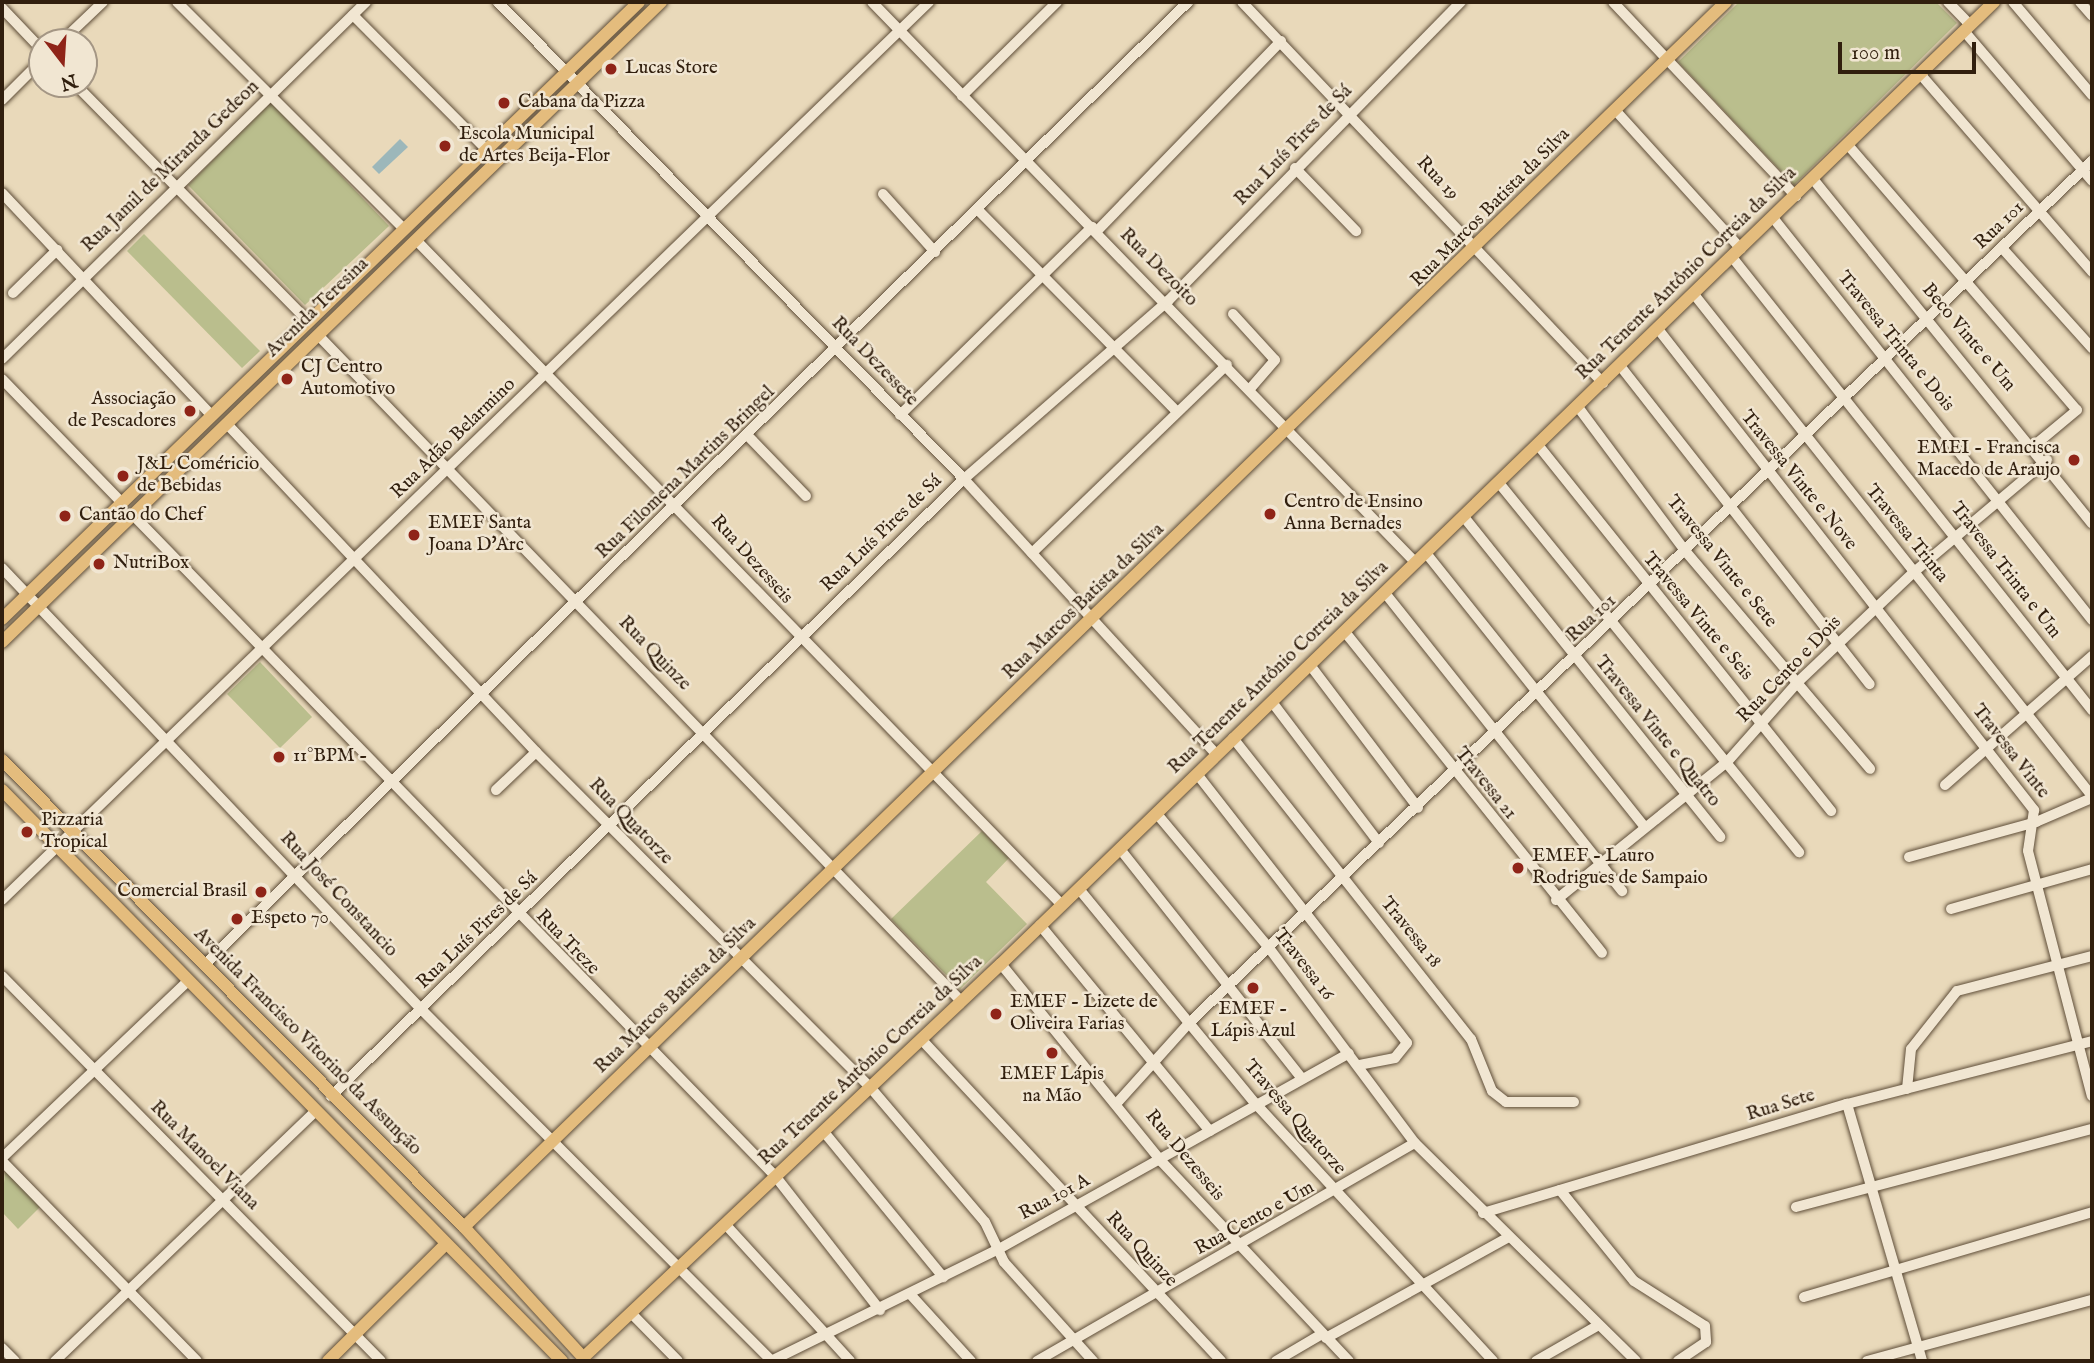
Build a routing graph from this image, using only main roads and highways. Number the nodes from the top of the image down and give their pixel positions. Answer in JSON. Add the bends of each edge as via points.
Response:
{"nodes":[{"id":1,"x":639,"y":2,"type":"edge"},
{"id":2,"x":661,"y":2,"type":"edge"},
{"id":3,"x":1726,"y":2,"type":"edge"},
{"id":4,"x":1994,"y":2,"type":"edge"},
{"id":5,"x":624,"y":16,"type":"junction"},
{"id":6,"x":635,"y":26,"type":"junction"},
{"id":7,"x":597,"y":42,"type":"junction"},
{"id":8,"x":608,"y":53,"type":"junction"},
{"id":9,"x":266,"y":360,"type":"junction"},
{"id":10,"x":279,"y":373,"type":"junction"},
{"id":11,"x":2,"y":619,"type":"edge"},
{"id":12,"x":2,"y":642,"type":"edge"},
{"id":13,"x":2,"y":760,"type":"edge"},
{"id":14,"x":16,"y":774,"type":"junction"},
{"id":15,"x":2,"y":789,"type":"edge"},
{"id":16,"x":204,"y":965,"type":"junction"},
{"id":17,"x":189,"y":980,"type":"junction"},
{"id":18,"x":297,"y":1061,"type":"junction"},
{"id":19,"x":283,"y":1077,"type":"junction"},
{"id":20,"x":464,"y":1227,"type":"junction"},
{"id":21,"x":446,"y":1244,"type":"junction"},
{"id":22,"x":585,"y":1357,"type":"edge"},
{"id":23,"x":328,"y":1361,"type":"edge"},
{"id":24,"x":562,"y":1361,"type":"edge"},
{"id":25,"x":569,"y":1361,"type":"edge"}],
"edges":[{"from":1,"to":5,"type":"main road","name":"Avenida Teresina"},
{"from":2,"to":6,"type":"main road","name":"Avenida Teresina"},
{"from":3,"to":20,"type":"main road","name":"Rua Marcos Batista da Silva","via":[[1290,432]]},
{"from":4,"to":22,"type":"main road","name":"Rua Tenente Antônio Correia da Silva","via":[[1157,814]]},
{"from":5,"to":6,"type":"main road"},
{"from":5,"to":7,"type":"main road","name":"Avenida Teresina"},
{"from":6,"to":8,"type":"main road","name":"Avenida Teresina"},
{"from":7,"to":8,"type":"main road"},
{"from":7,"to":9,"type":"main road","name":"Avenida Teresina"},
{"from":8,"to":10,"type":"main road","name":"Avenida Teresina"},
{"from":9,"to":10,"type":"main road"},
{"from":9,"to":11,"type":"main road","name":"Avenida Teresina"},
{"from":10,"to":12,"type":"main road","name":"Avenida Teresina"},
{"from":13,"to":14,"type":"main road","name":"Avenida Francisco Vitorino da Assunção"},
{"from":14,"to":15,"type":"main road"},
{"from":14,"to":16,"type":"main road","name":"Avenida Francisco Vitorino da Assunção"},
{"from":15,"to":17,"type":"main road","name":"Avenida Francisco Vitorino da Assunção"},
{"from":16,"to":17,"type":"main road","via":[[189,964]]},
{"from":16,"to":18,"type":"main road","name":"Avenida Francisco Vitorino da Assunção"},
{"from":17,"to":19,"type":"main road","name":"Avenida Francisco Vitorino da Assunção"},
{"from":18,"to":19,"type":"main road"},
{"from":18,"to":20,"type":"main road","name":"Avenida Francisco Vitorino da Assunção"},
{"from":19,"to":21,"type":"main road","name":"Avenida Francisco Vitorino da Assunção"},
{"from":20,"to":21,"type":"main road","via":[[447,1227]]},
{"from":20,"to":21,"type":"main road","via":[[464,1245]]},
{"from":20,"to":22,"type":"main road","name":"Avenida Francisco Vitorino da Assunção"},
{"from":21,"to":23,"type":"main road"},
{"from":21,"to":24,"type":"main road","name":"Avenida Francisco Vitorino da Assunção"},
{"from":22,"to":25,"type":"main road","name":"Rua Tenente Antônio Correia da Silva"}]}
